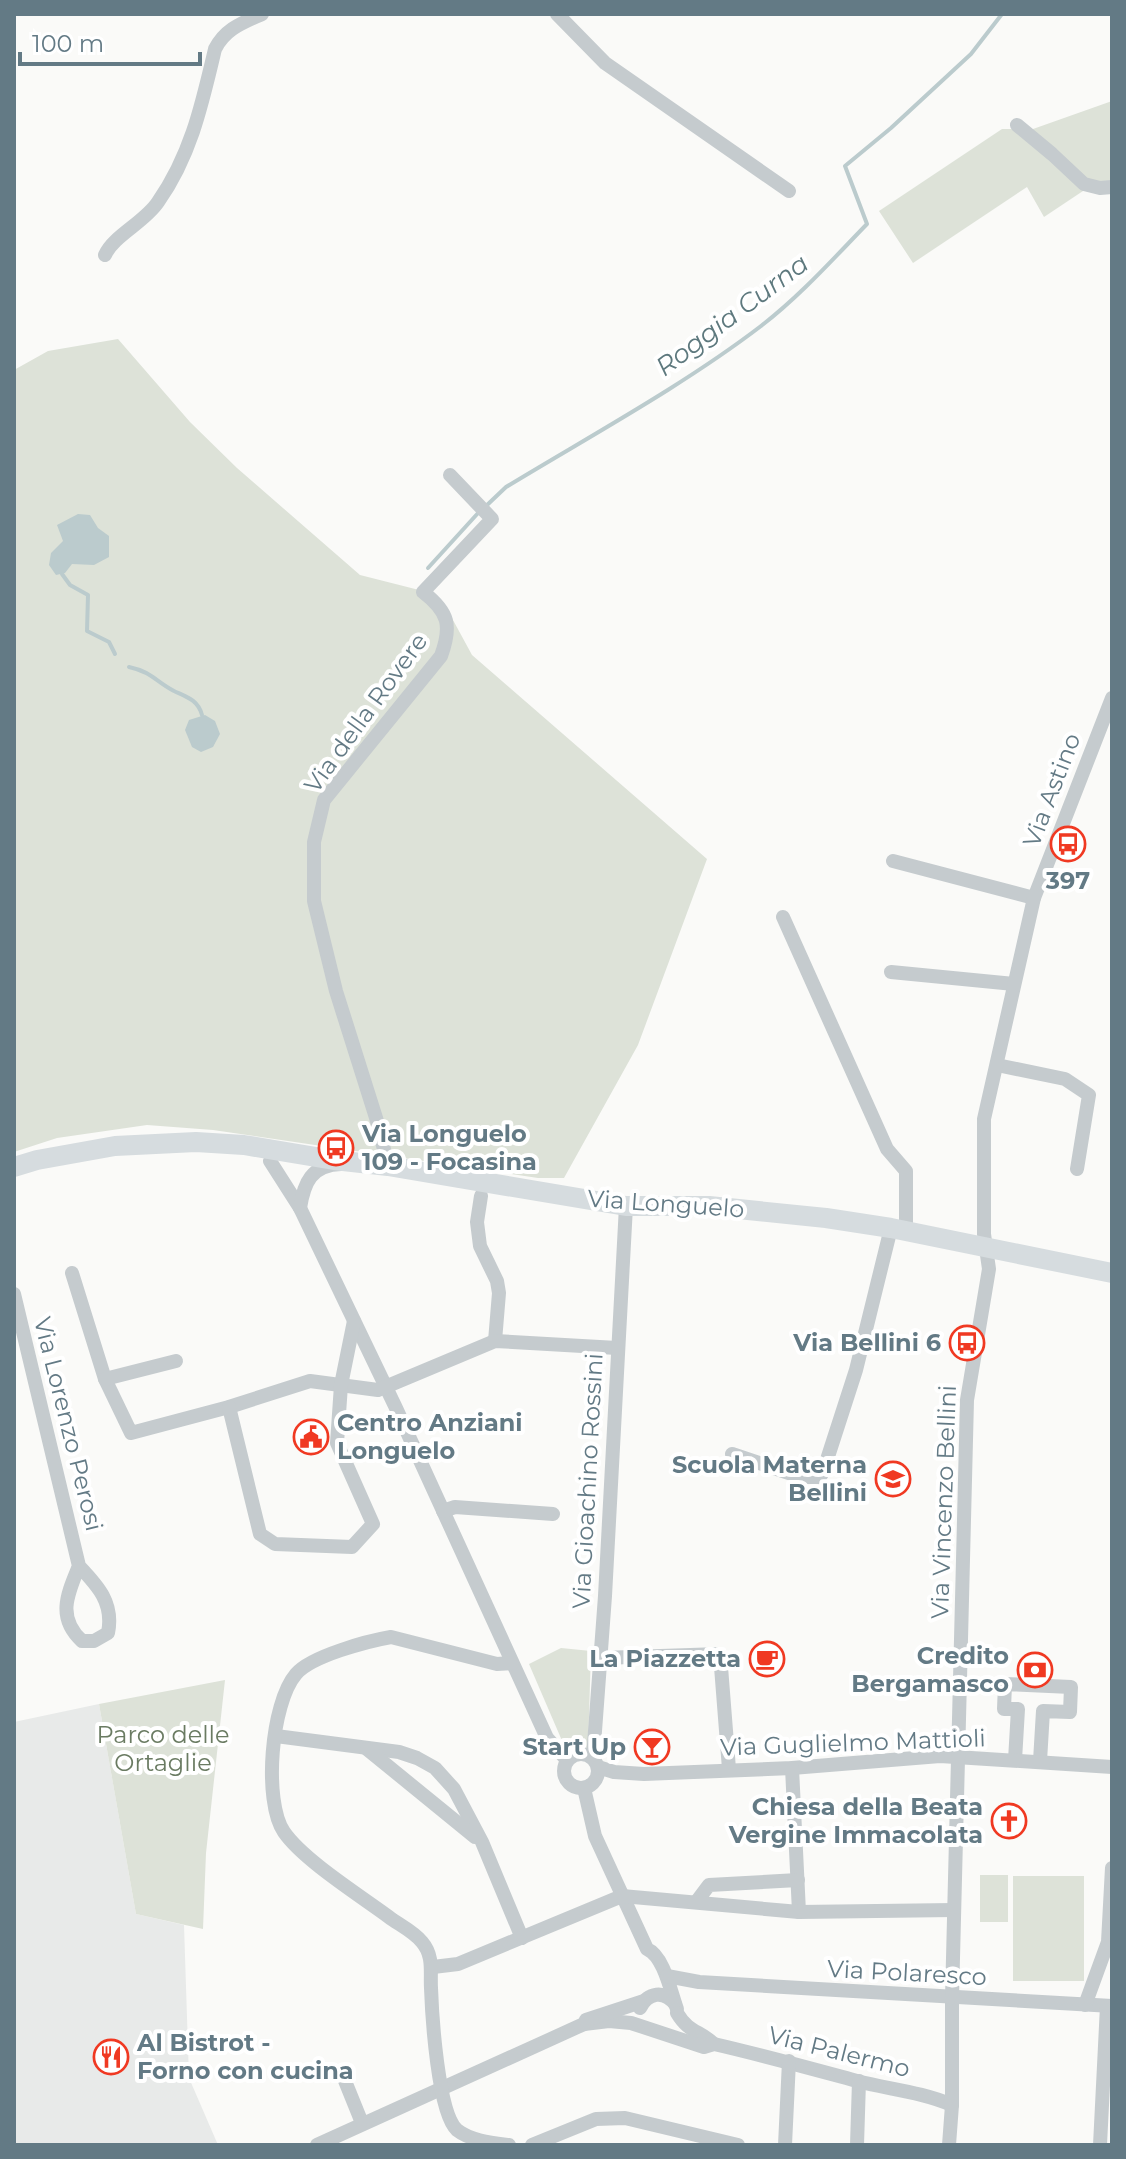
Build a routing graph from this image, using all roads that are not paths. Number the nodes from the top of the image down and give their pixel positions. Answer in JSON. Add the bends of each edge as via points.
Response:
{"nodes":[{"id":1,"x":262,"y":14,"type":"edge"},
{"id":2,"x":557,"y":14,"type":"edge"},
{"id":3,"x":1017,"y":125,"type":"dead end"},
{"id":4,"x":1112,"y":187,"type":"edge"},
{"id":5,"x":789,"y":191,"type":"dead end"},
{"id":6,"x":105,"y":255,"type":"dead end"},
{"id":7,"x":450,"y":475,"type":"dead end"},
{"id":8,"x":1112,"y":698,"type":"edge"},
{"id":9,"x":893,"y":861,"type":"dead end"},
{"id":10,"x":1034,"y":898,"type":"junction"},
{"id":11,"x":783,"y":917,"type":"dead end"},
{"id":12,"x":891,"y":972,"type":"dead end"},
{"id":13,"x":1014,"y":984,"type":"junction"},
{"id":14,"x":997,"y":1065,"type":"junction"},
{"id":15,"x":244,"y":1145,"type":"junction"},
{"id":16,"x":270,"y":1161,"type":"junction"},
{"id":17,"x":359,"y":1163,"type":"junction"},
{"id":18,"x":388,"y":1166,"type":"junction"},
{"id":19,"x":14,"y":1167,"type":"edge"},
{"id":20,"x":1077,"y":1169,"type":"dead end"},
{"id":21,"x":320,"y":1170,"type":"junction"},
{"id":22,"x":427,"y":1172,"type":"junction"},
{"id":23,"x":481,"y":1196,"type":"dead end"},
{"id":24,"x":626,"y":1206,"type":"junction"},
{"id":25,"x":300,"y":1208,"type":"junction"},
{"id":26,"x":898,"y":1229,"type":"junction"},
{"id":27,"x":985,"y":1246,"type":"junction"},
{"id":28,"x":72,"y":1273,"type":"dead end"},
{"id":29,"x":1112,"y":1273,"type":"edge"},
{"id":30,"x":14,"y":1294,"type":"edge"},
{"id":31,"x":354,"y":1321,"type":"junction"},
{"id":32,"x":495,"y":1341,"type":"junction"},
{"id":33,"x":617,"y":1348,"type":"junction"},
{"id":34,"x":176,"y":1361,"type":"dead end"},
{"id":35,"x":105,"y":1379,"type":"junction"},
{"id":36,"x":341,"y":1385,"type":"junction"},
{"id":37,"x":385,"y":1386,"type":"junction"},
{"id":38,"x":229,"y":1407,"type":"junction"},
{"id":39,"x":732,"y":1454,"type":"dead end"},
{"id":40,"x":443,"y":1511,"type":"junction"},
{"id":41,"x":553,"y":1514,"type":"dead end"},
{"id":42,"x":79,"y":1566,"type":"junction"},
{"id":43,"x":601,"y":1658,"type":"junction"},
{"id":44,"x":512,"y":1663,"type":"junction"},
{"id":45,"x":276,"y":1736,"type":"junction"},
{"id":46,"x":364,"y":1747,"type":"junction"},
{"id":47,"x":958,"y":1757,"type":"junction"},
{"id":48,"x":567,"y":1760,"type":"junction"},
{"id":49,"x":1015,"y":1760,"type":"junction"},
{"id":50,"x":1040,"y":1761,"type":"junction"},
{"id":51,"x":595,"y":1762,"type":"junction"},
{"id":52,"x":1112,"y":1767,"type":"edge"},
{"id":53,"x":792,"y":1768,"type":"junction"},
{"id":54,"x":729,"y":1769,"type":"junction"},
{"id":55,"x":644,"y":1774,"type":"junction"},
{"id":56,"x":589,"y":1785,"type":"junction"},
{"id":57,"x":482,"y":1842,"type":"junction"},
{"id":58,"x":1112,"y":1868,"type":"edge"},
{"id":59,"x":798,"y":1880,"type":"junction"},
{"id":60,"x":1111,"y":1894,"type":"edge"},
{"id":61,"x":622,"y":1896,"type":"junction"},
{"id":62,"x":697,"y":1901,"type":"junction"},
{"id":63,"x":954,"y":1910,"type":"junction"},
{"id":64,"x":799,"y":1912,"type":"junction"},
{"id":65,"x":522,"y":1938,"type":"junction"},
{"id":66,"x":647,"y":1949,"type":"junction"},
{"id":67,"x":433,"y":1967,"type":"junction"},
{"id":68,"x":667,"y":1976,"type":"junction"},
{"id":69,"x":699,"y":1982,"type":"junction"},
{"id":70,"x":952,"y":1998,"type":"junction"},
{"id":71,"x":645,"y":1999,"type":"junction"},
{"id":72,"x":1085,"y":2005,"type":"junction"},
{"id":73,"x":1109,"y":2006,"type":"edge"},
{"id":74,"x":676,"y":2009,"type":"junction"},
{"id":75,"x":584,"y":2024,"type":"junction"},
{"id":76,"x":654,"y":2030,"type":"junction"},
{"id":77,"x":714,"y":2044,"type":"junction"},
{"id":78,"x":789,"y":2061,"type":"junction"},
{"id":79,"x":343,"y":2076,"type":"dead end"},
{"id":80,"x":859,"y":2081,"type":"junction"},
{"id":81,"x":441,"y":2087,"type":"junction"},
{"id":82,"x":952,"y":2105,"type":"junction"},
{"id":83,"x":362,"y":2123,"type":"junction"},
{"id":84,"x":345,"y":2138,"type":"edge"},
{"id":85,"x":317,"y":2145,"type":"edge"},
{"id":86,"x":509,"y":2145,"type":"edge"},
{"id":87,"x":532,"y":2145,"type":"edge"},
{"id":88,"x":738,"y":2145,"type":"edge"},
{"id":89,"x":785,"y":2145,"type":"edge"},
{"id":90,"x":857,"y":2145,"type":"edge"},
{"id":91,"x":949,"y":2145,"type":"edge"},
{"id":92,"x":1100,"y":2145,"type":"edge"}],
"edges":[{"from":1,"to":6,"type":"street","via":[[221,38],[195,132],[179,168],[158,203]]},
{"from":2,"to":5,"type":"street","via":[[605,63]]},
{"from":3,"to":4,"type":"street","via":[[1084,184]]},
{"from":7,"to":18,"type":"street","name":"Via della Rovere","via":[[492,519],[423,592],[445,615],[448,635],[441,656],[324,800],[314,842],[314,901]]},
{"from":8,"to":10,"type":"street","name":"Via Astino"},
{"from":9,"to":10,"type":"street"},
{"from":10,"to":13,"type":"street","name":"Via Astino"},
{"from":11,"to":26,"type":"street","via":[[887,1149],[906,1171]]},
{"from":12,"to":13,"type":"street"},
{"from":13,"to":14,"type":"street","name":"Via Astino"},
{"from":14,"to":20,"type":"street","via":[[1065,1079],[1089,1095]]},
{"from":14,"to":27,"type":"street","name":"Via Astino","via":[[984,1119]]},
{"from":15,"to":16,"type":"street"},
{"from":15,"to":17,"type":"street","name":"Via Longuelo"},
{"from":15,"to":19,"type":"street","name":"Via Longuelo","via":[[115,1146]]},
{"from":16,"to":21,"type":"street","name":"Via Longuelo"},
{"from":16,"to":25,"type":"street"},
{"from":17,"to":18,"type":"street","name":"Via Longuelo"},
{"from":17,"to":21,"type":"street"},
{"from":18,"to":22,"type":"street","name":"Via Longuelo"},
{"from":21,"to":22,"type":"street","name":"Via Longuelo"},
{"from":21,"to":25,"type":"street","via":[[304,1185]]},
{"from":22,"to":24,"type":"street","name":"Via Longuelo"},
{"from":23,"to":32,"type":"street","via":[[480,1246],[499,1293]]},
{"from":24,"to":26,"type":"street","name":"Via Longuelo","via":[[737,1209]]},
{"from":24,"to":33,"type":"street","name":"Via Gioachino Rossini"},
{"from":25,"to":31,"type":"street"},
{"from":26,"to":27,"type":"street","name":"Via Longuelo"},
{"from":26,"to":39,"type":"street","via":[[820,1477],[801,1477]]},
{"from":27,"to":29,"type":"street","name":"Via Longuelo"},
{"from":27,"to":47,"type":"street","name":"Via Vincenzo Bellini","via":[[989,1269],[967,1400]]},
{"from":28,"to":35,"type":"street"},
{"from":30,"to":42,"type":"street","name":"Via Lorenzo Perosi"},
{"from":31,"to":36,"type":"street"},
{"from":31,"to":37,"type":"street"},
{"from":32,"to":33,"type":"street"},
{"from":32,"to":37,"type":"street"},
{"from":33,"to":43,"type":"street","name":"Via Gioachino Rossini"},
{"from":34,"to":35,"type":"street"},
{"from":35,"to":38,"type":"street","via":[[131,1433]]},
{"from":36,"to":37,"type":"street","via":[[378,1390]]},
{"from":36,"to":38,"type":"street","via":[[310,1381]]},
{"from":36,"to":38,"type":"street","via":[[337,1443],[373,1524],[352,1547],[275,1544],[260,1534]]},
{"from":37,"to":40,"type":"street"},
{"from":40,"to":41,"type":"street","via":[[455,1507]]},
{"from":40,"to":44,"type":"street"},
{"from":42,"to":42,"type":"street","name":"Via Lorenzo Perosi","via":[[65,1600],[71,1631],[82,1641],[94,1641],[108,1633],[110,1621],[104,1592]]},
{"from":43,"to":51,"type":"street","name":"Via Gioachino Rossini"},
{"from":43,"to":54,"type":"street","via":[[720,1654]]},
{"from":44,"to":45,"type":"street","via":[[497,1664],[391,1637],[377,1639],[309,1663],[295,1675],[279,1712]]},
{"from":44,"to":48,"type":"street","via":[[547,1738]]},
{"from":45,"to":46,"type":"street"},
{"from":45,"to":67,"type":"street","via":[[273,1802],[283,1831],[422,1942]]},
{"from":46,"to":57,"type":"street"},
{"from":46,"to":57,"type":"street","via":[[417,1758],[435,1768],[454,1789]]},
{"from":47,"to":49,"type":"street","name":"Via Guglielmo Mattioli"},
{"from":47,"to":53,"type":"street","name":"Via Guglielmo Mattioli"},
{"from":47,"to":63,"type":"street","name":"Via Vincenzo Bellini"},
{"from":48,"to":51,"type":"street","via":[[579,1753]]},
{"from":48,"to":56,"type":"street","via":[[564,1779],[571,1786]]},
{"from":49,"to":50,"type":"street","name":"Via Guglielmo Mattioli"},
{"from":49,"to":50,"type":"street","via":[[1018,1709],[1004,1709],[1005,1684],[1071,1687],[1070,1712],[1043,1711]]},
{"from":50,"to":52,"type":"street","name":"Via Guglielmo Mattioli"},
{"from":51,"to":55,"type":"street","name":"Via Guglielmo Mattioli","via":[[614,1772]]},
{"from":51,"to":56,"type":"street","via":[[597,1777]]},
{"from":53,"to":54,"type":"street","name":"Via Guglielmo Mattioli"},
{"from":53,"to":59,"type":"street"},
{"from":54,"to":55,"type":"street","name":"Via Guglielmo Mattioli"},
{"from":55,"to":56,"type":"street","name":"Via Guglielmo Mattioli"},
{"from":56,"to":61,"type":"street","via":[[595,1836]]},
{"from":57,"to":65,"type":"street"},
{"from":58,"to":60,"type":"street"},
{"from":59,"to":62,"type":"street","via":[[709,1885]]},
{"from":59,"to":64,"type":"street"},
{"from":60,"to":72,"type":"street","via":[[1108,1942]]},
{"from":61,"to":62,"type":"street"},
{"from":61,"to":65,"type":"street"},
{"from":61,"to":66,"type":"street"},
{"from":62,"to":64,"type":"street"},
{"from":63,"to":64,"type":"street"},
{"from":63,"to":70,"type":"street","name":"Via Vincenzo Bellini"},
{"from":65,"to":67,"type":"street","via":[[458,1964]]},
{"from":66,"to":68,"type":"street","via":[[654,1951]]},
{"from":66,"to":71,"type":"street","via":[[654,1979]]},
{"from":67,"to":81,"type":"street","via":[[430,1984]]},
{"from":68,"to":69,"type":"street","name":"Via Polaresco"},
{"from":68,"to":74,"type":"street"},
{"from":69,"to":70,"type":"street","name":"Via Polaresco"},
{"from":69,"to":74,"type":"street","via":[[681,1989]]},
{"from":70,"to":72,"type":"street","name":"Via Polaresco"},
{"from":70,"to":82,"type":"street","name":"Via Vincenzo Bellini"},
{"from":71,"to":74,"type":"street","via":[[665,1995]]},
{"from":71,"to":75,"type":"street"},
{"from":71,"to":76,"type":"street","via":[[640,2016]]},
{"from":72,"to":73,"type":"street","name":"Via Polaresco"},
{"from":73,"to":92,"type":"street"},
{"from":74,"to":76,"type":"street","via":[[673,2025]]},
{"from":74,"to":77,"type":"street","name":"Via Palermo","via":[[687,2028]]},
{"from":75,"to":76,"type":"street","via":[[620,2021]]},
{"from":75,"to":81,"type":"street"},
{"from":76,"to":77,"type":"street","name":"Via Palermo","via":[[704,2047]]},
{"from":77,"to":78,"type":"street","name":"Via Palermo"},
{"from":78,"to":80,"type":"street","name":"Via Palermo"},
{"from":78,"to":89,"type":"street"},
{"from":79,"to":83,"type":"street"},
{"from":80,"to":82,"type":"street","name":"Via Palermo"},
{"from":80,"to":90,"type":"street"},
{"from":81,"to":83,"type":"street"},
{"from":81,"to":86,"type":"street","via":[[456,2129]]},
{"from":82,"to":91,"type":"street","name":"Via Vincenzo Bellini"},
{"from":83,"to":84,"type":"street"},
{"from":84,"to":85,"type":"street"},
{"from":87,"to":88,"type":"street","via":[[596,2119],[625,2118]]}]}
